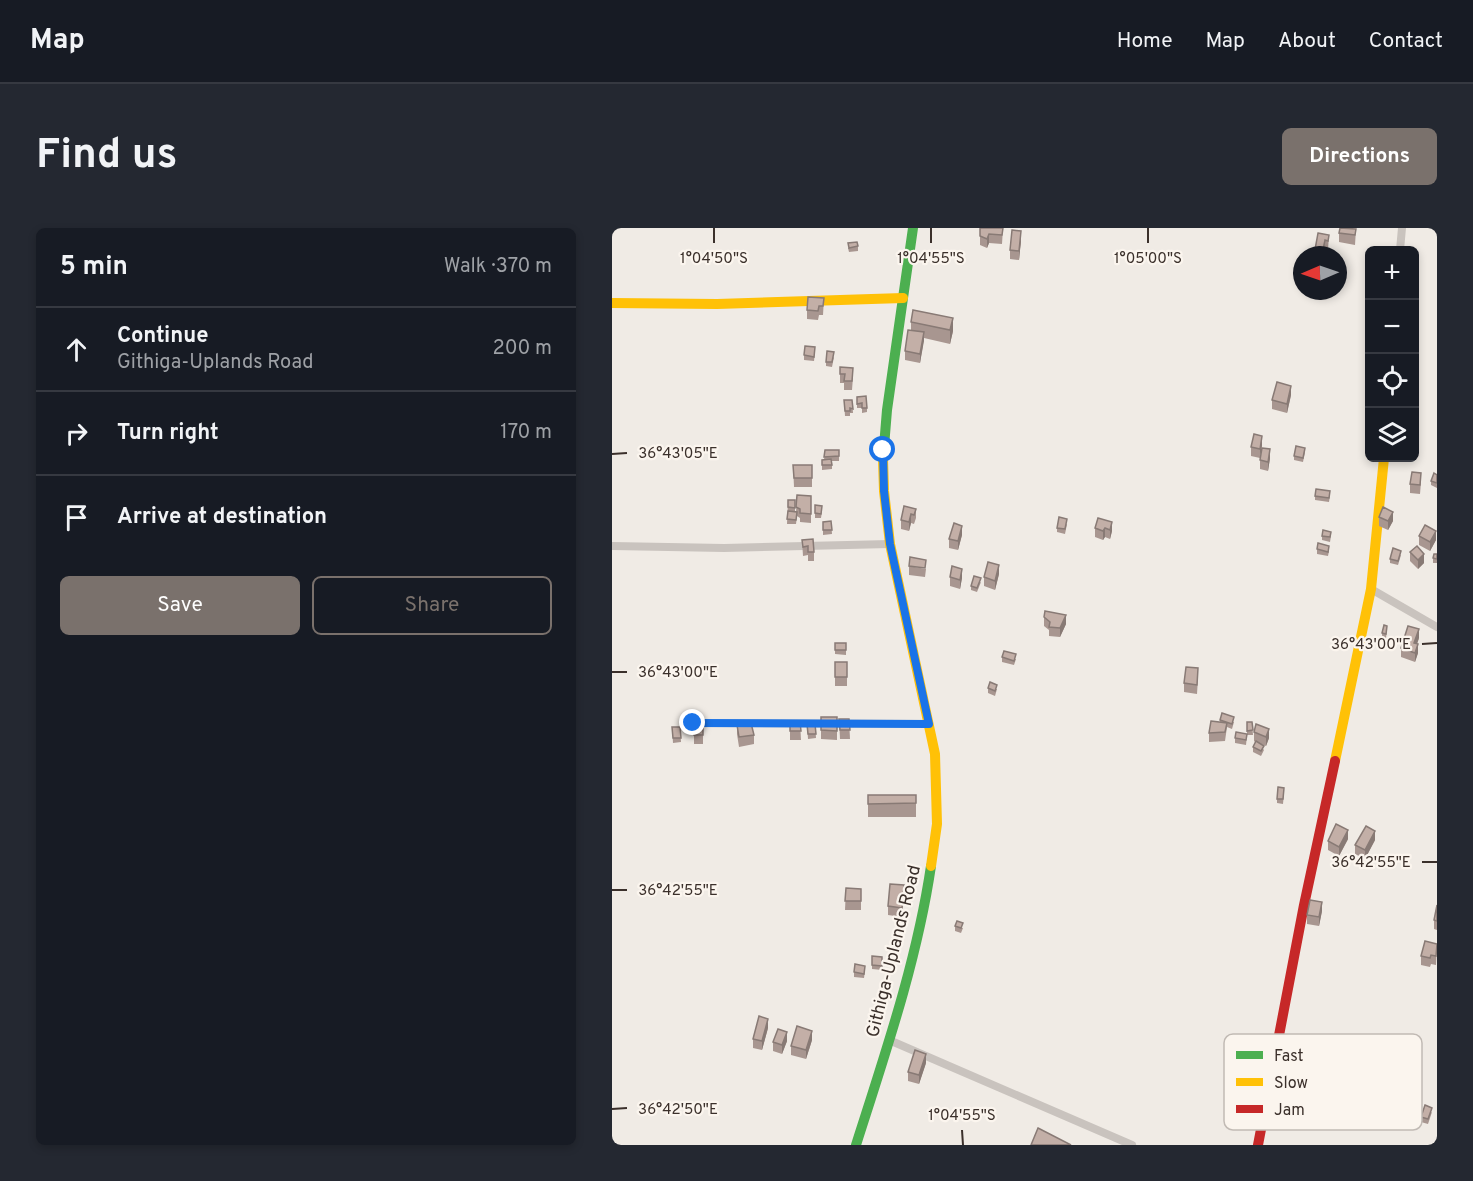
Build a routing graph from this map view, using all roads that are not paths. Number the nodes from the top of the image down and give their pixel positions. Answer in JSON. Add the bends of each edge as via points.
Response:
{"nodes":[{"id":1,"x":913,"y":228,"type":"edge"},
{"id":2,"x":1402,"y":228,"type":"edge"},
{"id":3,"x":1400,"y":246,"type":"edge"},
{"id":4,"x":903,"y":298,"type":"junction"},
{"id":5,"x":612,"y":303,"type":"edge"},
{"id":6,"x":1384,"y":462,"type":"edge"},
{"id":7,"x":890,"y":544,"type":"junction"},
{"id":8,"x":612,"y":546,"type":"edge"},
{"id":9,"x":1371,"y":589,"type":"junction"},
{"id":10,"x":1437,"y":627,"type":"edge"},
{"id":11,"x":693,"y":723,"type":"edge"},
{"id":12,"x":929,"y":724,"type":"junction"},
{"id":13,"x":1279,"y":1034,"type":"edge"},
{"id":14,"x":889,"y":1040,"type":"junction"},
{"id":15,"x":1261,"y":1130,"type":"edge"},
{"id":16,"x":856,"y":1145,"type":"edge"},
{"id":17,"x":1132,"y":1145,"type":"edge"},
{"id":18,"x":1258,"y":1145,"type":"edge"}],
"edges":[{"from":1,"to":4,"type":"street","name":"Githiga-Uplands Road"},
{"from":2,"to":3,"type":"street"},
{"from":4,"to":5,"type":"street"},
{"from":4,"to":7,"type":"street","name":"Githiga-Uplands Road","via":[[883,450]]},
{"from":6,"to":9,"type":"street"},
{"from":7,"to":8,"type":"street"},
{"from":7,"to":12,"type":"street","name":"Githiga-Uplands Road"},
{"from":9,"to":10,"type":"street"},
{"from":9,"to":13,"type":"street"},
{"from":11,"to":12,"type":"street"},
{"from":12,"to":14,"type":"street","name":"Githiga-Uplands Road","via":[[935,754],[937,824],[925,906]]},
{"from":14,"to":16,"type":"street","name":"Githiga-Uplands Road"},
{"from":14,"to":17,"type":"street"},
{"from":15,"to":18,"type":"street"}]}
